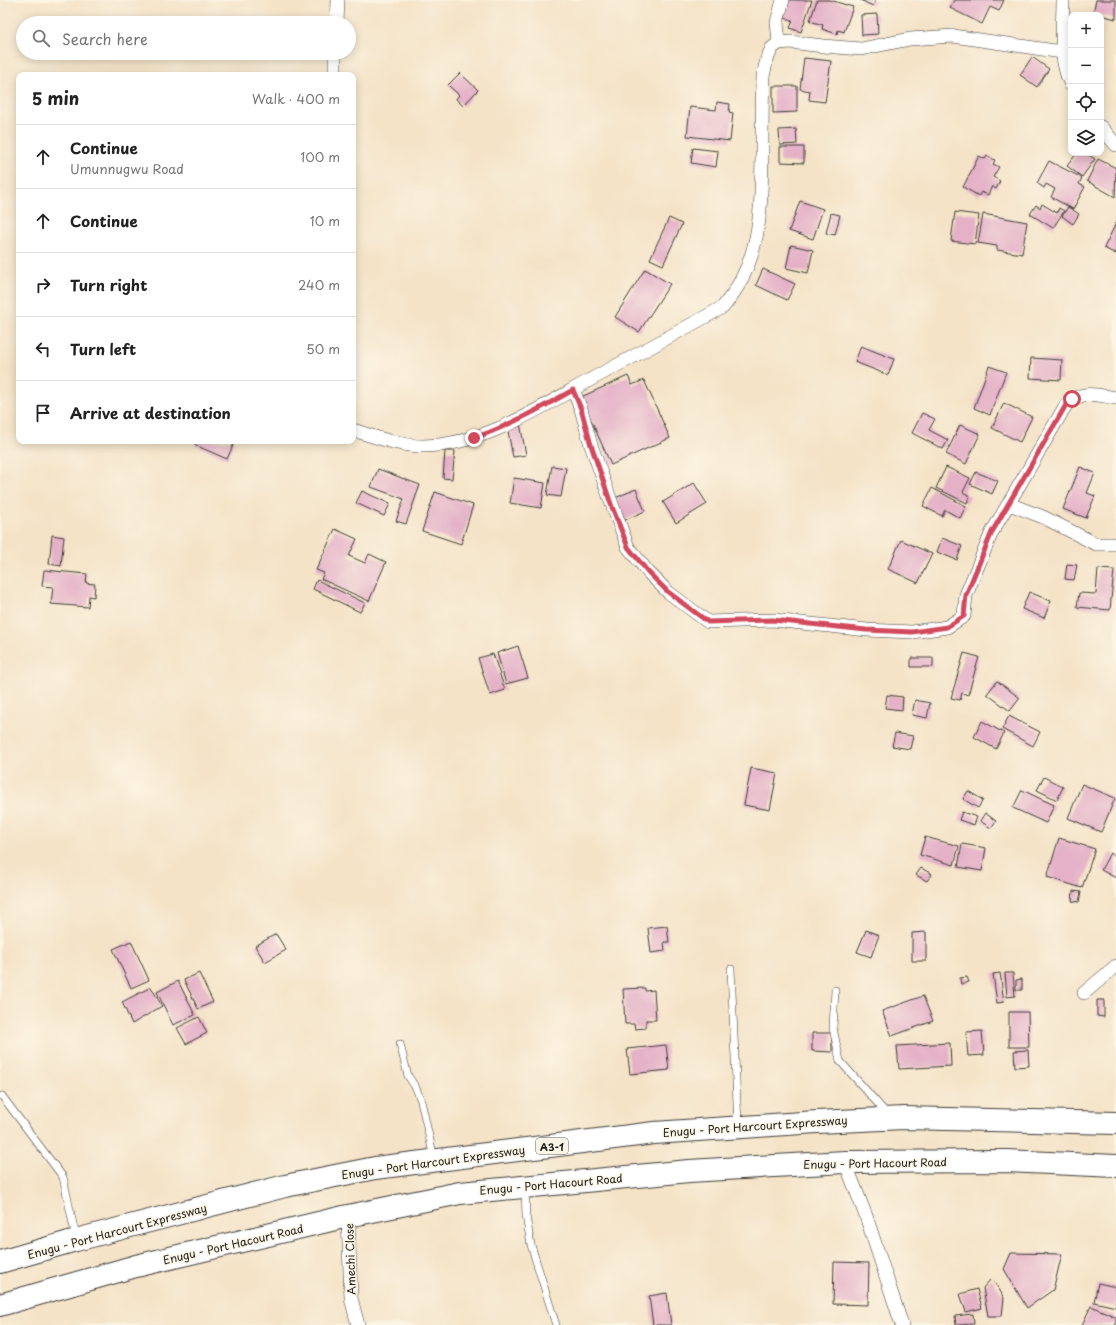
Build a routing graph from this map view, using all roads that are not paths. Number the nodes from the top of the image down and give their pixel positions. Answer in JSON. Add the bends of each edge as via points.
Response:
{"nodes":[{"id":1,"x":338,"y":0,"type":"edge"},
{"id":2,"x":783,"y":0,"type":"edge"},
{"id":3,"x":1063,"y":0,"type":"edge"},
{"id":4,"x":337,"y":16,"type":"edge"},
{"id":5,"x":779,"y":43,"type":"junction"},
{"id":6,"x":1062,"y":52,"type":"junction"},
{"id":7,"x":335,"y":60,"type":"edge"},
{"id":8,"x":335,"y":72,"type":"edge"},
{"id":9,"x":1071,"y":84,"type":"edge"},
{"id":10,"x":1104,"y":130,"type":"edge"},
{"id":11,"x":1116,"y":144,"type":"edge"},
{"id":12,"x":573,"y":390,"type":"junction"},
{"id":13,"x":1116,"y":398,"type":"edge"},
{"id":14,"x":356,"y":431,"type":"edge"},
{"id":15,"x":1009,"y":504,"type":"junction"},
{"id":16,"x":1116,"y":544,"type":"edge"},
{"id":17,"x":1116,"y":966,"type":"edge"},
{"id":18,"x":730,"y":969,"type":"dead end"},
{"id":19,"x":835,"y":990,"type":"dead end"},
{"id":20,"x":1084,"y":993,"type":"dead end"},
{"id":21,"x":400,"y":1044,"type":"dead end"},
{"id":22,"x":2,"y":1096,"type":"dead end"},
{"id":23,"x":891,"y":1118,"type":"junction"},
{"id":24,"x":1116,"y":1123,"type":"edge"},
{"id":25,"x":738,"y":1127,"type":"junction"},
{"id":26,"x":434,"y":1160,"type":"junction"},
{"id":27,"x":845,"y":1162,"type":"junction"},
{"id":28,"x":1116,"y":1166,"type":"edge"},
{"id":29,"x":525,"y":1186,"type":"junction"},
{"id":30,"x":348,"y":1216,"type":"junction"},
{"id":31,"x":76,"y":1240,"type":"junction"},
{"id":32,"x":0,"y":1262,"type":"edge"},
{"id":33,"x":0,"y":1305,"type":"edge"},
{"id":34,"x":358,"y":1325,"type":"edge"},
{"id":35,"x":556,"y":1325,"type":"edge"},
{"id":36,"x":902,"y":1325,"type":"edge"}],
"edges":[{"from":1,"to":4,"type":"street"},
{"from":2,"to":5,"type":"street","via":[[777,22]]},
{"from":3,"to":6,"type":"street"},
{"from":5,"to":6,"type":"street","via":[[861,48],[910,39],[953,36]]},
{"from":5,"to":12,"type":"street","via":[[772,48],[763,76],[762,196],[758,229],[746,272],[738,287],[723,307]]},
{"from":6,"to":9,"type":"street"},
{"from":7,"to":8,"type":"street"},
{"from":10,"to":11,"type":"street"},
{"from":12,"to":14,"type":"street","via":[[491,432],[440,445],[422,446],[392,442]]},
{"from":12,"to":15,"type":"street","via":[[628,547],[668,592],[708,622],[773,620],[912,632],[947,627],[964,616],[966,595],[992,532]]},
{"from":13,"to":15,"type":"street","via":[[1081,394],[1072,399],[1066,405]]},
{"from":15,"to":16,"type":"street","via":[[1043,517],[1096,544]]},
{"from":17,"to":20,"type":"street"},
{"from":18,"to":25,"type":"lane"},
{"from":19,"to":23,"type":"lane","via":[[833,1028],[840,1061]]},
{"from":21,"to":26,"type":"lane","via":[[408,1076],[421,1101]]},
{"from":22,"to":31,"type":"lane","via":[[62,1177]]},
{"from":23,"to":24,"type":"highway","name":"Enugu - Port Harcourt Expressway","number":"A3-1"},
{"from":23,"to":25,"type":"highway","name":"Enugu - Port Harcourt Expressway","number":"A3-1"},
{"from":25,"to":26,"type":"highway","name":"Enugu - Port Harcourt Expressway","number":"A3-1","via":[[654,1133]]},
{"from":26,"to":31,"type":"highway","name":"Enugu - Port Harcourt Expressway","number":"A3-1","via":[[375,1168],[285,1186]]},
{"from":27,"to":28,"type":"highway","name":"Enugu - Port Hacourt Road","via":[[1007,1161]]},
{"from":27,"to":29,"type":"highway","name":"Enugu - Port Hacourt Road","via":[[689,1171]]},
{"from":27,"to":36,"type":"street"},
{"from":29,"to":30,"type":"highway","name":"Enugu - Port Hacourt Road","via":[[460,1193]]},
{"from":29,"to":35,"type":"lane","via":[[526,1216],[531,1245]]},
{"from":30,"to":33,"type":"highway","name":"Enugu - Port Hacourt Road","via":[[136,1266]]},
{"from":30,"to":34,"type":"street","name":"Amechi Close","via":[[351,1298]]},
{"from":31,"to":32,"type":"highway","name":"Enugu - Port Harcourt Expressway","number":"A3-1"}]}
